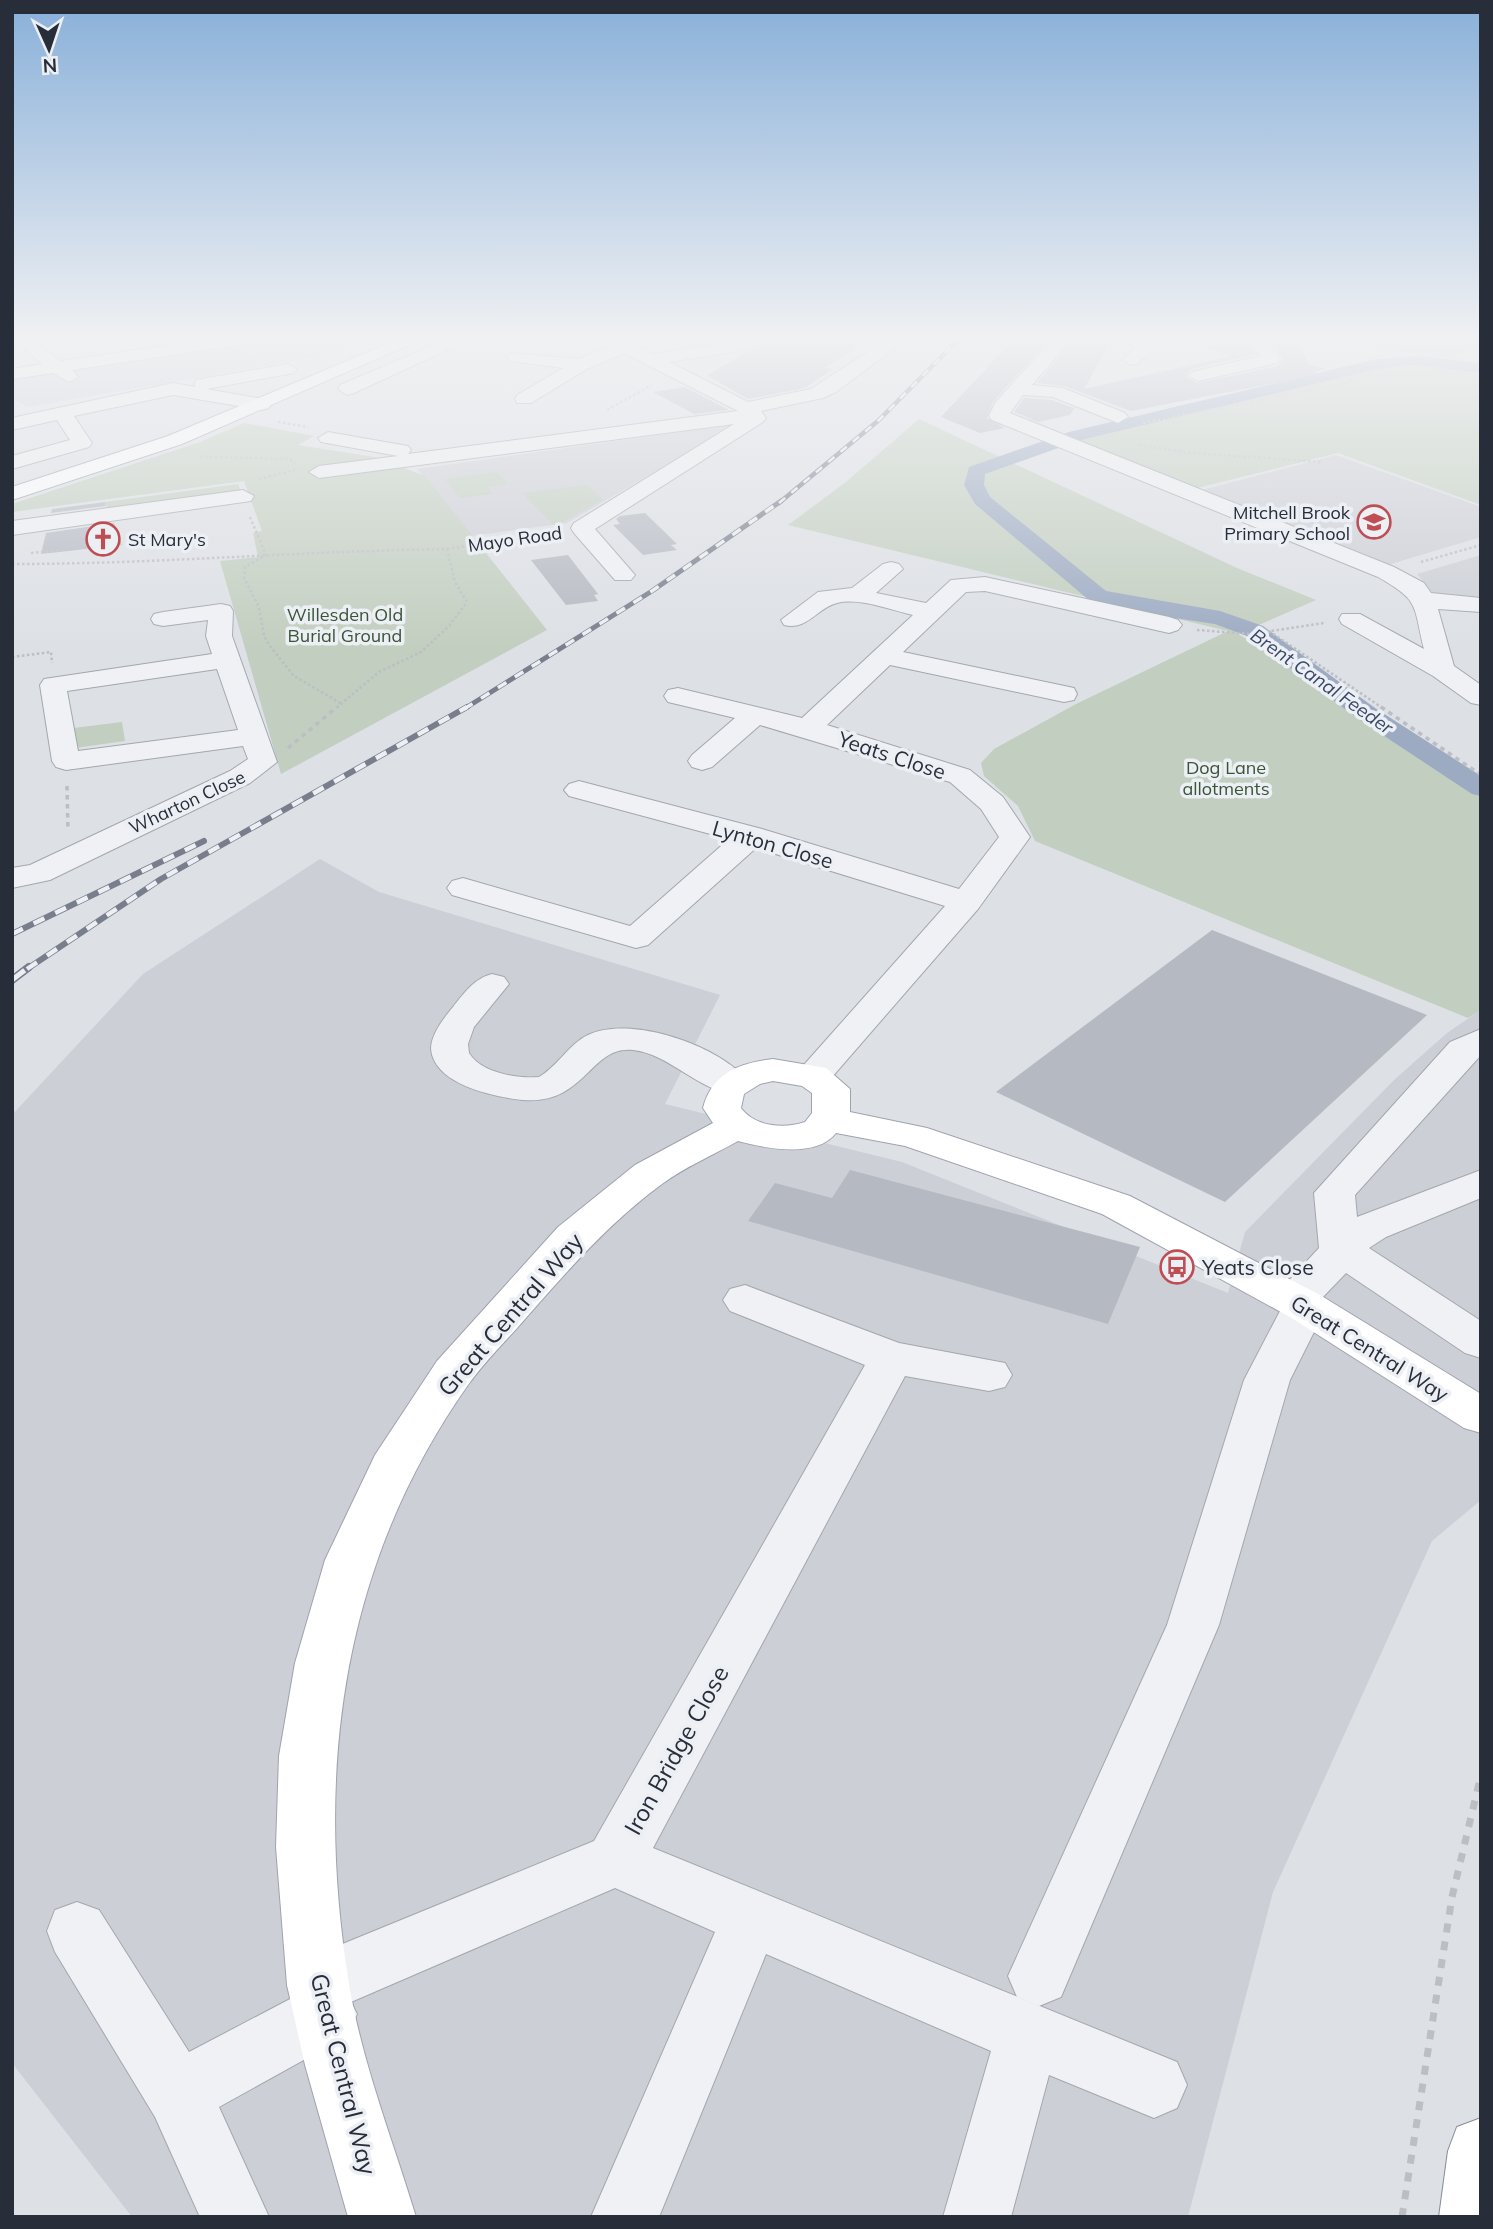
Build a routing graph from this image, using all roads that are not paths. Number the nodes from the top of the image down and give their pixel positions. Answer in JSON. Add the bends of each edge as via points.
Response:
{"nodes":[{"id":1,"x":82,"y":443,"type":"edge"},
{"id":2,"x":137,"y":443,"type":"edge"},
{"id":3,"x":166,"y":443,"type":"edge"},
{"id":4,"x":372,"y":443,"type":"edge"},
{"id":5,"x":539,"y":443,"type":"edge"},
{"id":6,"x":719,"y":443,"type":"edge"},
{"id":7,"x":1063,"y":443,"type":"edge"},
{"id":8,"x":444,"y":457,"type":"junction"},
{"id":9,"x":12,"y":463,"type":"edge"},
{"id":10,"x":319,"y":472,"type":"dead end"},
{"id":11,"x":12,"y":484,"type":"edge"},
{"id":12,"x":12,"y":494,"type":"edge"},
{"id":13,"x":243,"y":496,"type":"road end"},
{"id":14,"x":12,"y":528,"type":"edge"},
{"id":15,"x":891,"y":569,"type":"dead end"},
{"id":16,"x":623,"y":575,"type":"dead end"},
{"id":17,"x":790,"y":588,"type":"dead end"},
{"id":18,"x":831,"y":596,"type":"junction"},
{"id":19,"x":857,"y":596,"type":"junction"},
{"id":20,"x":1424,"y":600,"type":"junction"},
{"id":21,"x":1481,"y":605,"type":"edge"},
{"id":22,"x":930,"y":611,"type":"junction"},
{"id":23,"x":163,"y":619,"type":"dead end"},
{"id":24,"x":1351,"y":619,"type":"road end"},
{"id":25,"x":793,"y":620,"type":"dead end"},
{"id":26,"x":1169,"y":625,"type":"road end"},
{"id":27,"x":884,"y":656,"type":"junction"},
{"id":28,"x":228,"y":660,"type":"junction"},
{"id":29,"x":1442,"y":670,"type":"junction"},
{"id":30,"x":1481,"y":674,"type":"edge"},
{"id":31,"x":1065,"y":694,"type":"dead end"},
{"id":32,"x":678,"y":696,"type":"dead end"},
{"id":33,"x":1481,"y":697,"type":"edge"},
{"id":34,"x":755,"y":715,"type":"junction"},
{"id":35,"x":808,"y":728,"type":"junction"},
{"id":36,"x":259,"y":749,"type":"junction"},
{"id":37,"x":702,"y":761,"type":"dead end"},
{"id":38,"x":579,"y":790,"type":"dead end"},
{"id":39,"x":751,"y":836,"type":"junction"},
{"id":40,"x":12,"y":878,"type":"edge"},
{"id":41,"x":463,"y":888,"type":"dead end"},
{"id":42,"x":966,"y":902,"type":"junction"},
{"id":43,"x":492,"y":984,"type":"dead end"},
{"id":44,"x":1481,"y":1040,"type":"edge"},
{"id":45,"x":813,"y":1076,"type":"junction"},
{"id":46,"x":733,"y":1106,"type":"junction"},
{"id":47,"x":829,"y":1120,"type":"junction"},
{"id":48,"x":1481,"y":1184,"type":"edge"},
{"id":49,"x":1340,"y":1250,"type":"junction"},
{"id":50,"x":745,"y":1300,"type":"dead end"},
{"id":51,"x":1299,"y":1303,"type":"junction"},
{"id":52,"x":1481,"y":1342,"type":"edge"},
{"id":53,"x":892,"y":1358,"type":"junction"},
{"id":54,"x":989,"y":1375,"type":"dead end"},
{"id":55,"x":1481,"y":1416,"type":"edge"},
{"id":56,"x":615,"y":1860,"type":"junction"},
{"id":57,"x":751,"y":1918,"type":"junction"},
{"id":58,"x":77,"y":1931,"type":"dead end"},
{"id":59,"x":322,"y":1999,"type":"junction"},
{"id":60,"x":1033,"y":2005,"type":"junction"},
{"id":61,"x":1154,"y":2085,"type":"dead end"},
{"id":62,"x":178,"y":2094,"type":"junction"},
{"id":63,"x":1481,"y":2151,"type":"edge"},
{"id":64,"x":235,"y":2217,"type":"edge"},
{"id":65,"x":382,"y":2217,"type":"edge"},
{"id":66,"x":625,"y":2217,"type":"edge"},
{"id":67,"x":977,"y":2217,"type":"edge"},
{"id":68,"x":1473,"y":2217,"type":"edge"}],
"edges":[{"from":1,"to":9,"type":"street"},
{"from":2,"to":11,"type":"main road"},
{"from":3,"to":12,"type":"main road"},
{"from":4,"to":8,"type":"street"},
{"from":5,"to":8,"type":"street"},
{"from":6,"to":16,"type":"street","name":"Mayo Road","via":[[582,527]]},
{"from":7,"to":20,"type":"street","via":[[1386,572],[1415,588]]},
{"from":8,"to":10,"type":"street"},
{"from":13,"to":14,"type":"street"},
{"from":15,"to":19,"type":"street"},
{"from":17,"to":18,"type":"street"},
{"from":18,"to":19,"type":"street"},
{"from":18,"to":25,"type":"street"},
{"from":19,"to":22,"type":"street"},
{"from":20,"to":21,"type":"street"},
{"from":20,"to":29,"type":"street"},
{"from":22,"to":26,"type":"street","name":"Yeats Close","via":[[959,585],[985,584]]},
{"from":22,"to":27,"type":"street","name":"Yeats Close"},
{"from":23,"to":28,"type":"street","via":[[221,611],[219,636]]},
{"from":24,"to":29,"type":"street"},
{"from":27,"to":31,"type":"street"},
{"from":27,"to":35,"type":"street","name":"Yeats Close"},
{"from":28,"to":36,"type":"street"},
{"from":28,"to":36,"type":"street","via":[[54,685],[66,761]]},
{"from":29,"to":30,"type":"street"},
{"from":29,"to":33,"type":"street"},
{"from":32,"to":34,"type":"street","name":"Yeats Close"},
{"from":34,"to":35,"type":"street","name":"Yeats Close"},
{"from":34,"to":37,"type":"street"},
{"from":35,"to":42,"type":"street","name":"Yeats Close","via":[[960,776],[992,803],[1015,837]]},
{"from":36,"to":40,"type":"street","name":"Wharton Close","via":[[240,778],[38,873]]},
{"from":38,"to":39,"type":"street","name":"Lynton Close"},
{"from":39,"to":41,"type":"street","via":[[636,938]]},
{"from":39,"to":42,"type":"street","name":"Lynton Close"},
{"from":42,"to":45,"type":"street","name":"Yeats Close"},
{"from":43,"to":46,"type":"street","via":[[452,1032],[450,1049],[455,1062],[466,1071],[489,1081],[542,1088],[554,1084],[593,1046],[623,1037],[657,1043],[689,1056]]},
{"from":44,"to":49,"type":"street","via":[[1463,1050],[1334,1193]]},
{"from":45,"to":46,"type":"main road","via":[[763,1071]]},
{"from":45,"to":47,"type":"main road","via":[[831,1089],[836,1107]]},
{"from":46,"to":47,"type":"main road","via":[[754,1135],[794,1138]]},
{"from":46,"to":59,"type":"main road","name":"Great Central Way","via":[[573,1237],[453,1372],[392,1468],[350,1560],[322,1663],[307,1756],[305,1847]]},
{"from":47,"to":51,"type":"main road","name":"Great Central Way","via":[[913,1136],[1116,1205]]},
{"from":48,"to":49,"type":"street","via":[[1371,1227]]},
{"from":49,"to":51,"type":"street"},
{"from":49,"to":52,"type":"street"},
{"from":50,"to":53,"type":"street"},
{"from":51,"to":55,"type":"main road","name":"Great Central Way"},
{"from":51,"to":60,"type":"street","via":[[1267,1380],[1192,1625]]},
{"from":53,"to":54,"type":"street"},
{"from":53,"to":56,"type":"street","name":"Iron Bridge Close"},
{"from":56,"to":57,"type":"street"},
{"from":56,"to":59,"type":"street"},
{"from":57,"to":60,"type":"street"},
{"from":57,"to":66,"type":"street"},
{"from":58,"to":62,"type":"street"},
{"from":59,"to":62,"type":"street"},
{"from":59,"to":65,"type":"main road","name":"Great Central Way"},
{"from":60,"to":61,"type":"street"},
{"from":60,"to":67,"type":"street"},
{"from":62,"to":64,"type":"street"},
{"from":63,"to":68,"type":"main road"}]}
